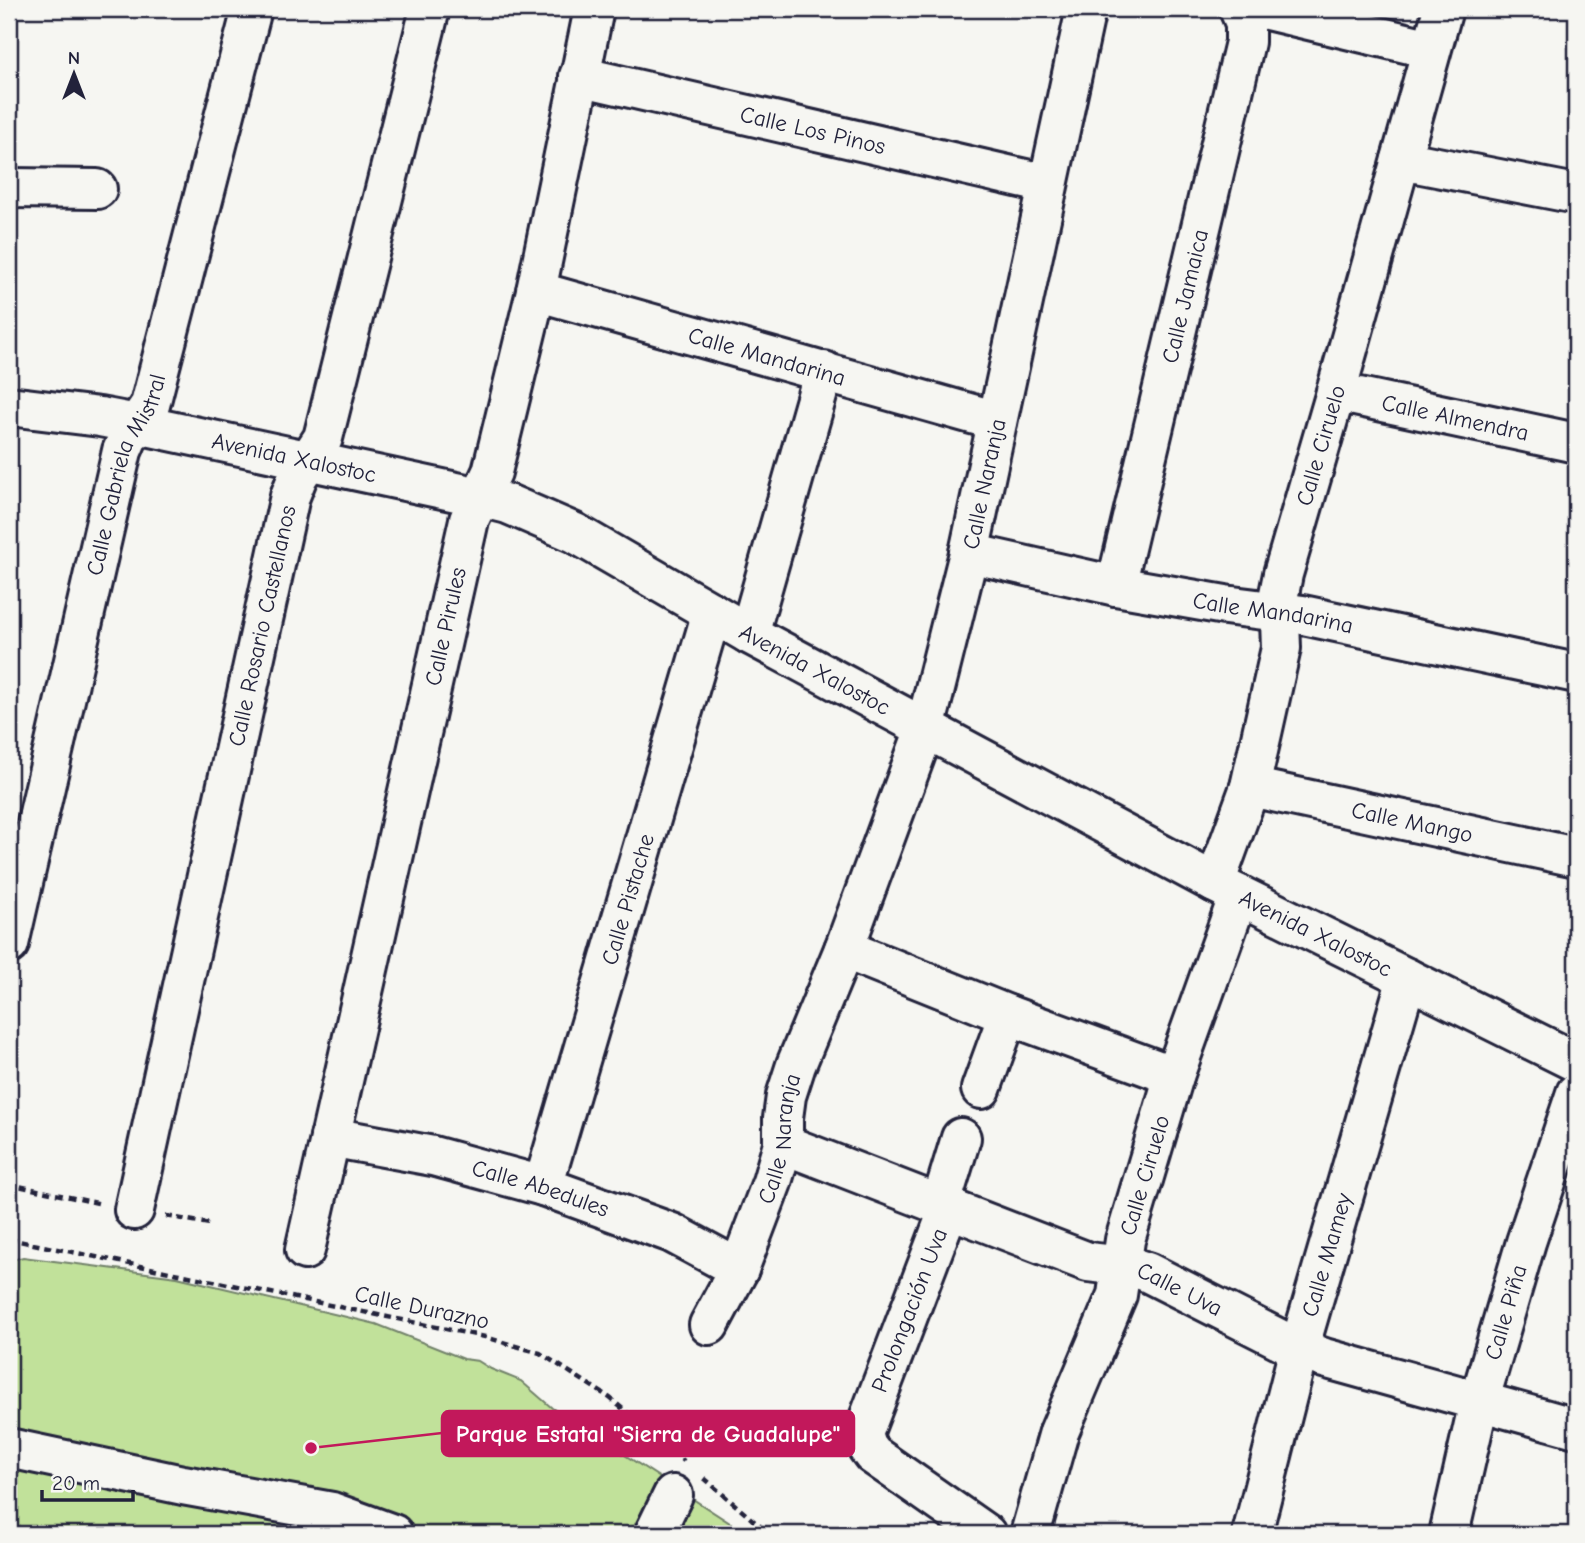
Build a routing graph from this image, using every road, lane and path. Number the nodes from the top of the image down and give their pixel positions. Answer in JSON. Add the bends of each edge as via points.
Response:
{"nodes":[{"id":1,"x":251,"y":9,"type":"edge"},
{"id":2,"x":429,"y":9,"type":"edge"},
{"id":3,"x":594,"y":9,"type":"edge"},
{"id":4,"x":1086,"y":9,"type":"edge"},
{"id":5,"x":1239,"y":9,"type":"edge"},
{"id":6,"x":1263,"y":9,"type":"edge"},
{"id":7,"x":1443,"y":9,"type":"edge"},
{"id":8,"x":1431,"y":49,"type":"junction"},
{"id":9,"x":579,"y":76,"type":"junction"},
{"id":10,"x":1401,"y":160,"type":"junction"},
{"id":11,"x":1047,"y":184,"type":"junction"},
{"id":12,"x":9,"y":188,"type":"edge"},
{"id":13,"x":97,"y":189,"type":"dead end"},
{"id":14,"x":1576,"y":194,"type":"edge"},
{"id":15,"x":536,"y":291,"type":"junction"},
{"id":16,"x":824,"y":371,"type":"junction"},
{"id":17,"x":1336,"y":393,"type":"junction"},
{"id":18,"x":9,"y":406,"type":"edge"},
{"id":19,"x":997,"y":421,"type":"junction"},
{"id":20,"x":137,"y":424,"type":"junction"},
{"id":21,"x":1576,"y":443,"type":"edge"},
{"id":22,"x":308,"y":461,"type":"junction"},
{"id":23,"x":480,"y":497,"type":"junction"},
{"id":24,"x":970,"y":553,"type":"junction"},
{"id":25,"x":1116,"y":586,"type":"junction"},
{"id":26,"x":712,"y":612,"type":"junction"},
{"id":27,"x":1279,"y":612,"type":"junction"},
{"id":28,"x":749,"y":634,"type":"junction"},
{"id":29,"x":1576,"y":673,"type":"edge"},
{"id":30,"x":925,"y":729,"type":"junction"},
{"id":31,"x":1250,"y":787,"type":"junction"},
{"id":32,"x":1576,"y":857,"type":"edge"},
{"id":33,"x":1227,"y":889,"type":"junction"},
{"id":34,"x":9,"y":944,"type":"edge"},
{"id":35,"x":844,"y":949,"type":"junction"},
{"id":36,"x":1407,"y":978,"type":"junction"},
{"id":37,"x":1008,"y":1014,"type":"junction"},
{"id":38,"x":1576,"y":1062,"type":"edge"},
{"id":39,"x":1174,"y":1076,"type":"junction"},
{"id":40,"x":981,"y":1089,"type":"dead end"},
{"id":41,"x":1576,"y":1093,"type":"edge"},
{"id":42,"x":330,"y":1137,"type":"junction"},
{"id":43,"x":961,"y":1139,"type":"dead end"},
{"id":44,"x":783,"y":1143,"type":"junction"},
{"id":45,"x":543,"y":1186,"type":"junction"},
{"id":46,"x":943,"y":1206,"type":"junction"},
{"id":47,"x":134,"y":1210,"type":"dead end"},
{"id":48,"x":9,"y":1239,"type":"edge"},
{"id":49,"x":305,"y":1250,"type":"dead end"},
{"id":50,"x":1122,"y":1266,"type":"junction"},
{"id":51,"x":739,"y":1269,"type":"junction"},
{"id":52,"x":709,"y":1325,"type":"dead end"},
{"id":53,"x":1299,"y":1349,"type":"junction"},
{"id":54,"x":1479,"y":1402,"type":"junction"},
{"id":55,"x":1576,"y":1428,"type":"edge"},
{"id":56,"x":9,"y":1448,"type":"edge"},
{"id":57,"x":684,"y":1476,"type":"junction"},
{"id":58,"x":393,"y":1534,"type":"edge"},
{"id":59,"x":654,"y":1534,"type":"edge"},
{"id":60,"x":769,"y":1534,"type":"edge"},
{"id":61,"x":986,"y":1534,"type":"edge"},
{"id":62,"x":1030,"y":1534,"type":"edge"},
{"id":63,"x":1252,"y":1534,"type":"edge"},
{"id":64,"x":1449,"y":1534,"type":"edge"}],
"edges":[{"from":1,"to":20,"type":"street","name":"Calle Gabriela Mistral","via":[[150,405]]},
{"from":2,"to":22,"type":"street","name":"Calle Rosario Castellanos","via":[[323,439]]},
{"from":3,"to":9,"type":"street","name":"Calle Pirules"},
{"from":4,"to":11,"type":"street","name":"Calle Naranja"},
{"from":5,"to":25,"type":"street","name":"Calle Jamaica","via":[[1245,43]]},
{"from":6,"to":8,"type":"street"},
{"from":7,"to":8,"type":"street","name":"Calle Ciruelo"},
{"from":8,"to":10,"type":"street","name":"Calle Ciruelo"},
{"from":9,"to":11,"type":"street","name":"Calle Los Pinos"},
{"from":9,"to":15,"type":"street","name":"Calle Pirules"},
{"from":10,"to":14,"type":"street"},
{"from":10,"to":17,"type":"street","name":"Calle Ciruelo"},
{"from":11,"to":19,"type":"street","name":"Calle Naranja"},
{"from":12,"to":13,"type":"street"},
{"from":15,"to":16,"type":"street","name":"Calle Mandarina"},
{"from":15,"to":23,"type":"street","name":"Calle Pirules","via":[[492,472]]},
{"from":16,"to":19,"type":"street","name":"Calle Mandarina"},
{"from":16,"to":28,"type":"street"},
{"from":17,"to":21,"type":"street","name":"Calle Almendra"},
{"from":17,"to":27,"type":"street","name":"Calle Ciruelo","via":[[1283,573]]},
{"from":18,"to":20,"type":"street","name":"Avenida Xalostoc"},
{"from":19,"to":24,"type":"street","name":"Calle Naranja"},
{"from":20,"to":22,"type":"street","name":"Avenida Xalostoc"},
{"from":20,"to":34,"type":"street","name":"Calle Gabriela Mistral","via":[[122,451]]},
{"from":22,"to":23,"type":"street","name":"Avenida Xalostoc"},
{"from":22,"to":47,"type":"street","name":"Calle Rosario Castellanos","via":[[290,496]]},
{"from":23,"to":26,"type":"street","name":"Avenida Xalostoc","via":[[575,533]]},
{"from":23,"to":42,"type":"street","name":"Calle Pirules","via":[[469,520]]},
{"from":24,"to":25,"type":"street","name":"Calle Mandarina"},
{"from":24,"to":30,"type":"street","name":"Calle Naranja"},
{"from":25,"to":27,"type":"street","name":"Calle Mandarina"},
{"from":26,"to":28,"type":"street","name":"Avenida Xalostoc"},
{"from":26,"to":45,"type":"street","name":"Calle Pistache"},
{"from":27,"to":29,"type":"street","name":"Calle Mandarina"},
{"from":27,"to":31,"type":"street","name":"Calle Ciruelo","via":[[1281,648]]},
{"from":28,"to":30,"type":"street","name":"Avenida Xalostoc"},
{"from":30,"to":33,"type":"street","name":"Avenida Xalostoc"},
{"from":30,"to":35,"type":"street","name":"Calle Naranja"},
{"from":31,"to":32,"type":"street","name":"Calle Mango"},
{"from":31,"to":33,"type":"street","name":"Calle Ciruelo"},
{"from":33,"to":36,"type":"street","name":"Avenida Xalostoc"},
{"from":33,"to":39,"type":"street","name":"Calle Ciruelo"},
{"from":35,"to":37,"type":"street"},
{"from":35,"to":44,"type":"street","name":"Calle Naranja","via":[[786,1096]]},
{"from":36,"to":38,"type":"street","name":"Avenida Xalostoc"},
{"from":36,"to":53,"type":"street","name":"Calle Mamey"},
{"from":37,"to":39,"type":"street"},
{"from":37,"to":40,"type":"street"},
{"from":39,"to":50,"type":"street","name":"Calle Ciruelo","via":[[1125,1240]]},
{"from":41,"to":54,"type":"street","name":"Calle Piña"},
{"from":42,"to":45,"type":"street","name":"Calle Abedules","via":[[433,1156]]},
{"from":42,"to":49,"type":"street","name":"Calle Pirules"},
{"from":43,"to":46,"type":"street","name":"Prolongación Uva"},
{"from":44,"to":46,"type":"street","name":"Calle Uva"},
{"from":44,"to":51,"type":"street","name":"Calle Naranja"},
{"from":45,"to":51,"type":"street","name":"Calle Abedules","via":[[672,1233]]},
{"from":46,"to":50,"type":"street","name":"Calle Uva","via":[[1088,1262]]},
{"from":46,"to":61,"type":"street","name":"Prolongación Uva","via":[[943,1224],[865,1425],[864,1441],[873,1455]]},
{"from":48,"to":57,"type":"path","name":"Calle Durazno","via":[[485,1337],[540,1353],[610,1398]]},
{"from":50,"to":53,"type":"street","name":"Calle Uva","via":[[1147,1272]]},
{"from":50,"to":62,"type":"street","name":"Calle Ciruelo","via":[[1117,1295],[1059,1432]]},
{"from":51,"to":52,"type":"street","name":"Calle Naranja"},
{"from":53,"to":54,"type":"street","name":"Calle Uva"},
{"from":53,"to":63,"type":"street","name":"Calle Mamey"},
{"from":54,"to":55,"type":"street","name":"Calle Uva"},
{"from":54,"to":64,"type":"street","name":"Calle Piña"},
{"from":56,"to":58,"type":"street","via":[[332,1512]]},
{"from":57,"to":59,"type":"street"},
{"from":57,"to":60,"type":"path","name":"Calle Durazno"}]}
